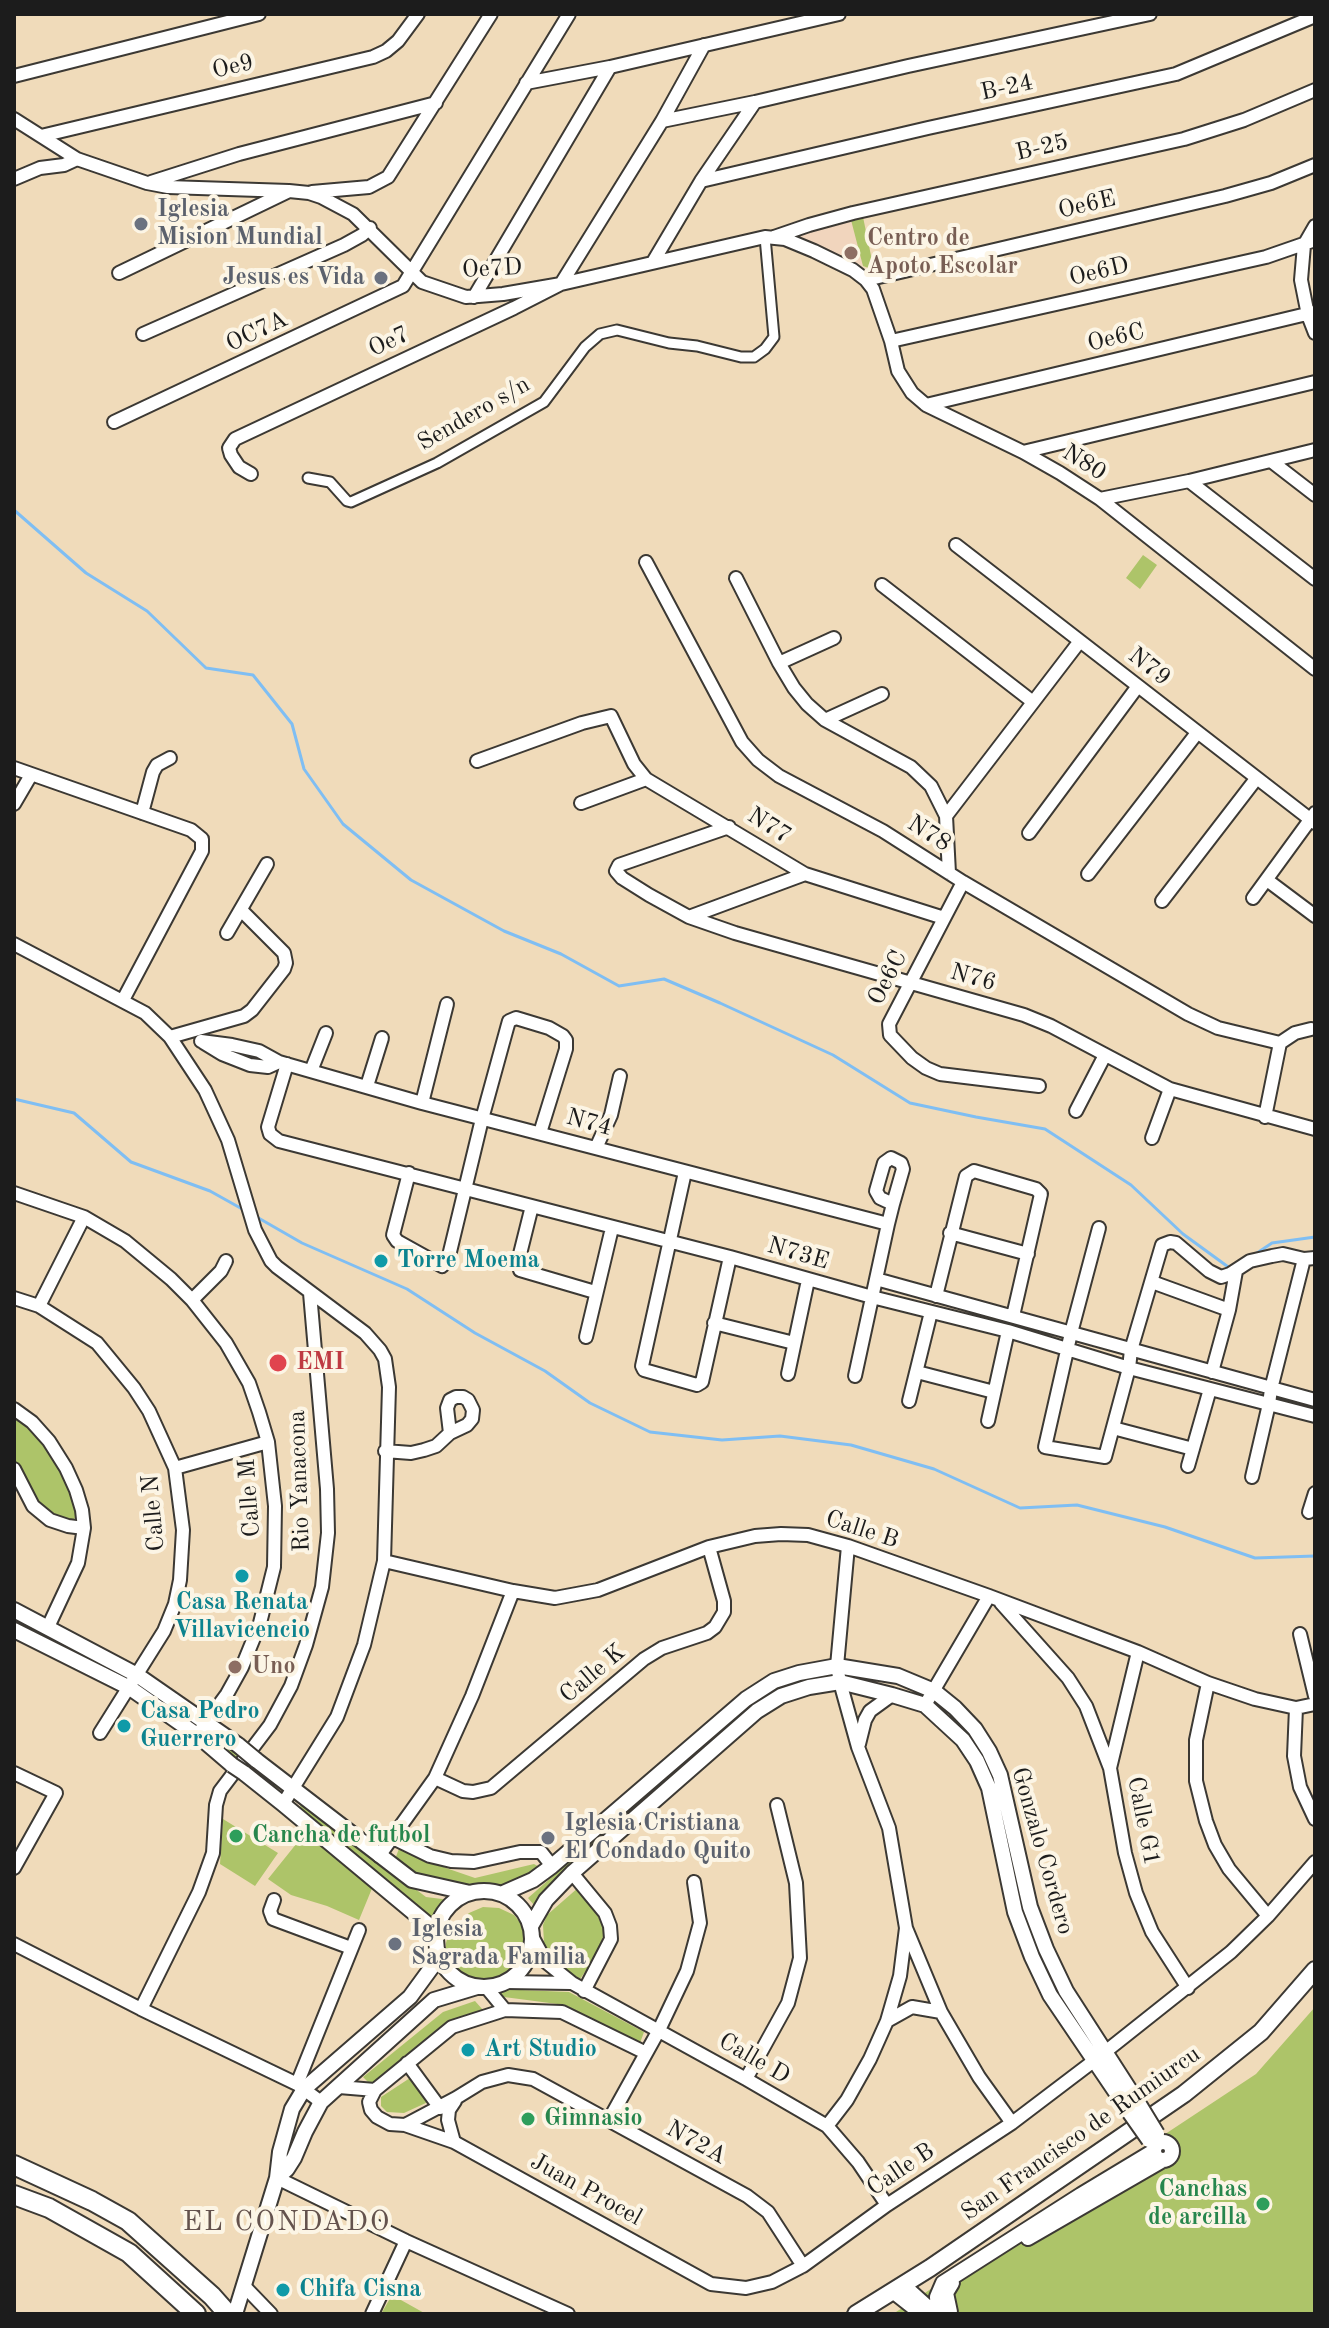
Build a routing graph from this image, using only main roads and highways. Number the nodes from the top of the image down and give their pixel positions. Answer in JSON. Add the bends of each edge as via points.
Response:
{"nodes":[{"id":1,"x":1315,"y":1970,"type":"edge"},
{"id":2,"x":14,"y":2165,"type":"edge"},
{"id":3,"x":14,"y":2195,"type":"edge"},
{"id":4,"x":196,"y":2314,"type":"edge"},
{"id":5,"x":228,"y":2314,"type":"edge"},
{"id":6,"x":856,"y":2314,"type":"edge"}],
"edges":[{"from":1,"to":6,"type":"main road","name":"San Francisco de Rumiurcu","via":[[1261,2032],[1223,2065],[1107,2149]]},
{"from":2,"to":5,"type":"main road","via":[[128,2221]]},
{"from":3,"to":4,"type":"main road","via":[[49,2208],[129,2253]]}]}
